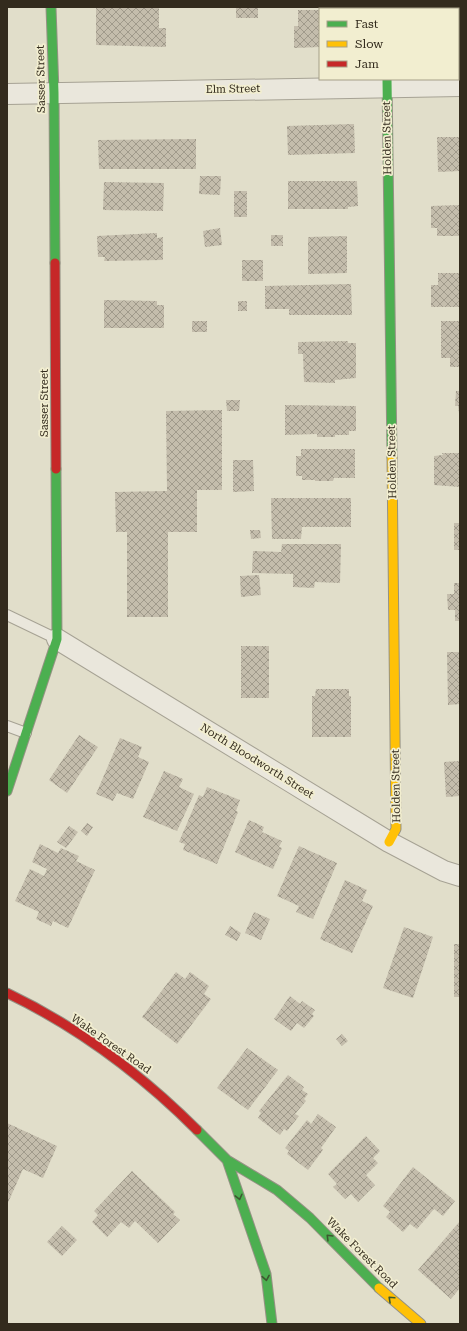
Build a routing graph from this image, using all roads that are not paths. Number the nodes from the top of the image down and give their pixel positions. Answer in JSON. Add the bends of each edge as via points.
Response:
{"nodes":[{"id":1,"x":51,"y":7,"type":"edge"},
{"id":2,"x":387,"y":83,"type":"edge"},
{"id":3,"x":460,"y":86,"type":"edge"},
{"id":4,"x":54,"y":93,"type":"junction"},
{"id":5,"x":7,"y":94,"type":"edge"},
{"id":6,"x":7,"y":615,"type":"edge"},
{"id":7,"x":57,"y":638,"type":"junction"},
{"id":8,"x":7,"y":726,"type":"edge"},
{"id":9,"x":26,"y":733,"type":"junction"},
{"id":10,"x":7,"y":791,"type":"edge"},
{"id":11,"x":389,"y":842,"type":"junction"},
{"id":12,"x":460,"y":876,"type":"edge"},
{"id":13,"x":7,"y":993,"type":"edge"},
{"id":14,"x":227,"y":1160,"type":"junction"},
{"id":15,"x":272,"y":1324,"type":"edge"},
{"id":16,"x":421,"y":1324,"type":"edge"}],
"edges":[{"from":1,"to":4,"type":"street","name":"Sasser Street"},
{"from":2,"to":3,"type":"street","name":"Elm Street"},
{"from":2,"to":4,"type":"street","name":"Elm Street"},
{"from":2,"to":11,"type":"street","name":"Holden Street","via":[[396,829]]},
{"from":4,"to":5,"type":"street","name":"Elm Street"},
{"from":4,"to":7,"type":"street","name":"Sasser Street"},
{"from":6,"to":7,"type":"lane"},
{"from":7,"to":9,"type":"street","name":"Sasser Street"},
{"from":7,"to":11,"type":"street","name":"North Bloodworth Street"},
{"from":8,"to":9,"type":"lane"},
{"from":9,"to":10,"type":"street","name":"Sasser Street"},
{"from":11,"to":12,"type":"street","name":"North Bloodworth Street","via":[[444,871]]},
{"from":13,"to":14,"type":"street","name":"Wake Forest Road","via":[[38,1008],[117,1060],[165,1098]]},
{"from":14,"to":15,"type":"street","name":"Wake Forest Road","one_way":true,"via":[[266,1274]]},
{"from":16,"to":14,"type":"street","name":"Wake Forest Road","one_way":true,"via":[[373,1282],[310,1218],[283,1195]]}]}
